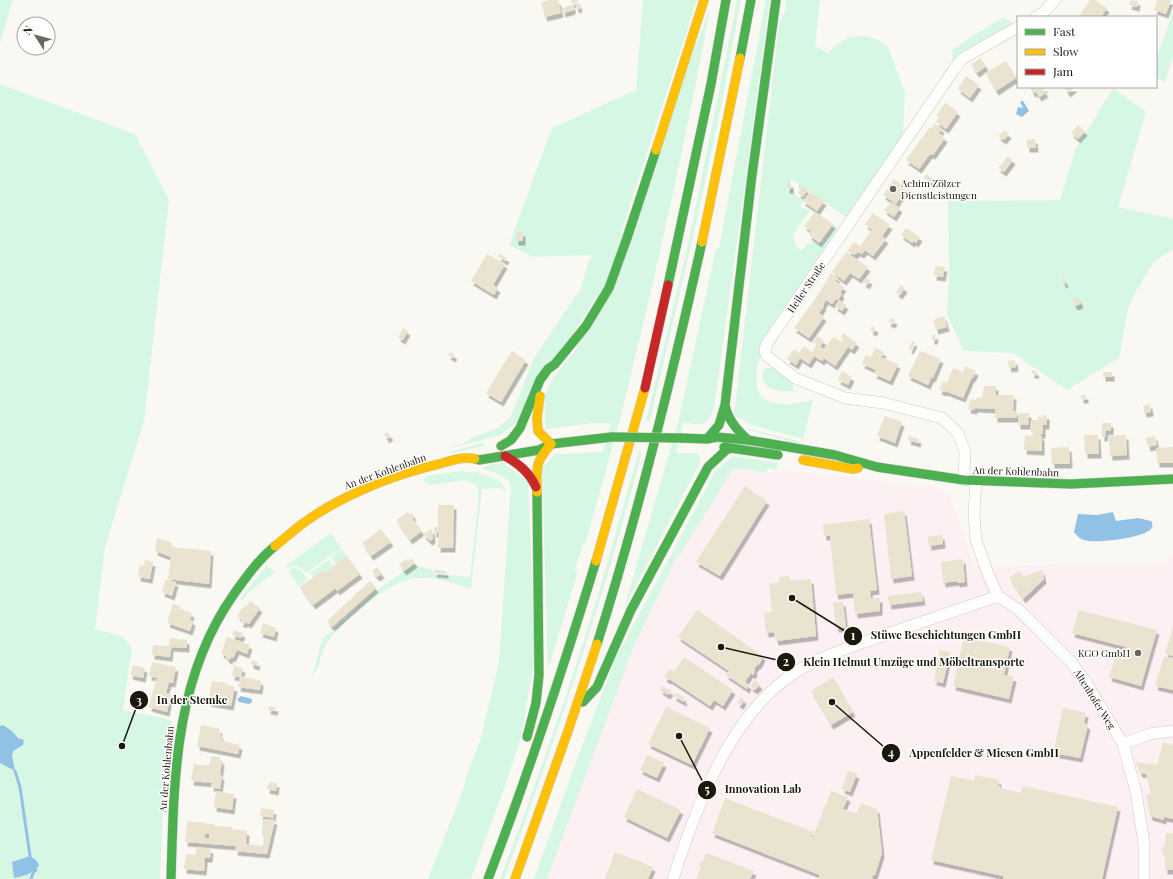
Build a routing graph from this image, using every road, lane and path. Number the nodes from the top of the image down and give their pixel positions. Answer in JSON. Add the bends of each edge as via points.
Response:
{"nodes":[{"id":1,"x":704,"y":0,"type":"edge"},
{"id":2,"x":726,"y":0,"type":"edge"},
{"id":3,"x":751,"y":0,"type":"edge"},
{"id":4,"x":776,"y":0,"type":"edge"},
{"id":5,"x":1055,"y":0,"type":"edge"},
{"id":6,"x":1038,"y":16,"type":"edge"},
{"id":7,"x":1017,"y":28,"type":"edge"},
{"id":8,"x":555,"y":364,"type":"junction"},
{"id":9,"x":725,"y":405,"type":"junction"},
{"id":10,"x":748,"y":440,"type":"junction"},
{"id":11,"x":532,"y":441,"type":"dead end"},
{"id":12,"x":516,"y":444,"type":"dead end"},
{"id":13,"x":551,"y":444,"type":"junction"},
{"id":14,"x":706,"y":445,"type":"junction"},
{"id":15,"x":732,"y":448,"type":"junction"},
{"id":16,"x":482,"y":450,"type":"dead end"},
{"id":17,"x":505,"y":456,"type":"junction"},
{"id":18,"x":470,"y":458,"type":"junction"},
{"id":19,"x":708,"y":467,"type":"junction"},
{"id":20,"x":877,"y":467,"type":"junction"},
{"id":21,"x":1173,"y":479,"type":"edge"},
{"id":22,"x":964,"y":480,"type":"junction"},
{"id":23,"x":976,"y":481,"type":"junction"},
{"id":24,"x":536,"y":487,"type":"junction"},
{"id":25,"x":998,"y":596,"type":"junction"},
{"id":26,"x":575,"y":710,"type":"junction"},
{"id":27,"x":1173,"y":731,"type":"edge"},
{"id":28,"x":1123,"y":744,"type":"junction"},
{"id":29,"x":513,"y":814,"type":"junction"},
{"id":30,"x":171,"y":879,"type":"edge"},
{"id":31,"x":488,"y":879,"type":"edge"},
{"id":32,"x":515,"y":879,"type":"edge"},
{"id":33,"x":673,"y":879,"type":"edge"},
{"id":34,"x":1144,"y":879,"type":"edge"}],
"edges":[{"from":1,"to":8,"type":"main road","via":[[609,288],[595,313]]},
{"from":2,"to":29,"type":"main road","via":[[711,84],[648,376],[580,614]]},
{"from":3,"to":26,"type":"main road","via":[[734,92],[677,353],[625,550]]},
{"from":4,"to":9,"type":"main road"},
{"from":5,"to":6,"type":"street"},
{"from":7,"to":22,"type":"street","name":"Heiler Straße","via":[[962,59],[766,345],[765,351],[767,356],[795,378],[825,391],[845,398],[883,403],[942,418],[958,433],[965,452]]},
{"from":8,"to":12,"type":"main road","via":[[540,380],[520,428],[511,440],[497,447]]},
{"from":8,"to":13,"type":"main road","via":[[540,396],[537,418],[538,431]]},
{"from":9,"to":10,"type":"main road","via":[[734,426]]},
{"from":9,"to":14,"type":"main road","via":[[719,425]]},
{"from":10,"to":14,"type":"main road","name":"An der Kohlenbahn","via":[[716,437]]},
{"from":10,"to":20,"type":"main road","name":"An der Kohlenbahn","via":[[835,454]]},
{"from":11,"to":13,"type":"main road","name":"An der Kohlenbahn","via":[[540,440]]},
{"from":13,"to":14,"type":"main road","name":"An der Kohlenbahn","bridge":true,"via":[[606,437],[638,437],[680,438]]},
{"from":13,"to":17,"type":"main road","name":"An der Kohlenbahn","via":[[539,450]]},
{"from":13,"to":24,"type":"main road","via":[[537,465]]},
{"from":14,"to":15,"type":"main road","name":"An der Kohlenbahn"},
{"from":14,"to":19,"type":"main road"},
{"from":15,"to":19,"type":"main road","via":[[726,450]]},
{"from":15,"to":20,"type":"main road","name":"An der Kohlenbahn","via":[[853,469]]},
{"from":16,"to":18,"type":"main road","name":"An der Kohlenbahn"},
{"from":17,"to":18,"type":"main road","name":"An der Kohlenbahn","via":[[479,460]]},
{"from":17,"to":24,"type":"main road","via":[[521,464],[532,477]]},
{"from":18,"to":30,"type":"main road","name":"An der Kohlenbahn","via":[[434,465],[387,480],[318,512],[296,527],[263,556],[234,591],[206,641],[193,676],[183,719],[176,766]]},
{"from":19,"to":26,"type":"main road","via":[[631,610],[597,687]]},
{"from":20,"to":22,"type":"main road","name":"An der Kohlenbahn"},
{"from":21,"to":23,"type":"main road","name":"An der Kohlenbahn","via":[[1071,484]]},
{"from":22,"to":23,"type":"main road","name":"An der Kohlenbahn"},
{"from":23,"to":25,"type":"street","via":[[976,540]]},
{"from":24,"to":29,"type":"main road","via":[[539,675],[536,703]]},
{"from":25,"to":28,"type":"street","name":"Altenhofer Weg","via":[[1018,610],[1072,663]]},
{"from":25,"to":33,"type":"street","via":[[833,653],[806,666],[776,687],[744,721],[722,758],[687,835]]},
{"from":26,"to":32,"type":"main road"},
{"from":27,"to":28,"type":"street","via":[[1149,734]]},
{"from":28,"to":34,"type":"street","name":"Altenhofer Weg","via":[[1136,792],[1144,844]]},
{"from":29,"to":31,"type":"main road"}]}
